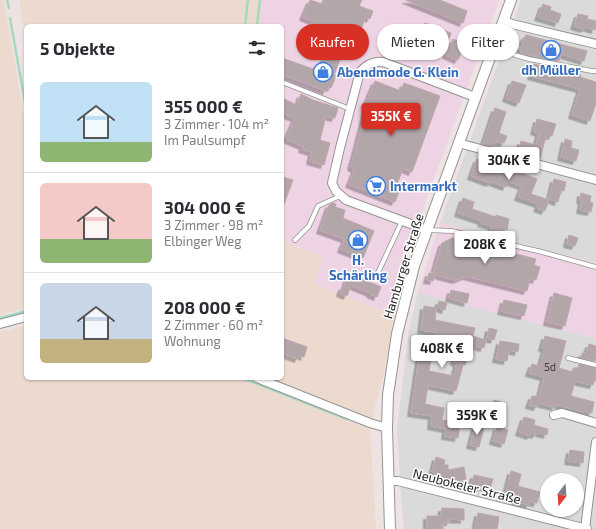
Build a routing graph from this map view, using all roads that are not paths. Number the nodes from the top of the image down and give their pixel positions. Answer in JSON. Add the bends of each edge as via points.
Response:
{"nodes":[{"id":1,"x":511,"y":0,"type":"edge"},
{"id":2,"x":504,"y":20,"type":"junction"},
{"id":3,"x":503,"y":24,"type":"edge"},
{"id":4,"x":596,"y":44,"type":"edge"},
{"id":5,"x":519,"y":56,"type":"edge"},
{"id":6,"x":490,"y":60,"type":"edge"},
{"id":7,"x":596,"y":71,"type":"edge"},
{"id":8,"x":284,"y":83,"type":"edge"},
{"id":9,"x":475,"y":97,"type":"junction"},
{"id":10,"x":350,"y":109,"type":"junction"},
{"id":11,"x":458,"y":143,"type":"junction"},
{"id":12,"x":596,"y":180,"type":"edge"},
{"id":13,"x":340,"y":196,"type":"junction"},
{"id":14,"x":402,"y":221,"type":"junction"},
{"id":15,"x":427,"y":230,"type":"junction"},
{"id":16,"x":295,"y":240,"type":"dead end"},
{"id":17,"x":596,"y":267,"type":"edge"},
{"id":18,"x":376,"y":277,"type":"dead end"},
{"id":19,"x":24,"y":318,"type":"edge"},
{"id":20,"x":0,"y":324,"type":"edge"},
{"id":21,"x":568,"y":358,"type":"dead end"},
{"id":22,"x":596,"y":365,"type":"edge"},
{"id":23,"x":262,"y":380,"type":"edge"},
{"id":24,"x":554,"y":416,"type":"dead end"},
{"id":25,"x":596,"y":423,"type":"edge"},
{"id":26,"x":387,"y":428,"type":"junction"},
{"id":27,"x":596,"y":442,"type":"edge"},
{"id":28,"x":595,"y":454,"type":"edge"},
{"id":29,"x":388,"y":481,"type":"junction"},
{"id":30,"x":390,"y":529,"type":"edge"},
{"id":31,"x":585,"y":529,"type":"edge"}],
"edges":[{"from":1,"to":2,"type":"street","name":"Hamburger Straße"},
{"from":2,"to":3,"type":"street","name":"Hamburger Straße"},
{"from":2,"to":4,"type":"street"},
{"from":5,"to":7,"type":"lane"},
{"from":6,"to":9,"type":"street","name":"Hamburger Straße"},
{"from":8,"to":10,"type":"lane"},
{"from":9,"to":10,"type":"street","via":[[376,61],[365,66],[360,72]]},
{"from":9,"to":11,"type":"street","name":"Hamburger Straße"},
{"from":10,"to":13,"type":"street","via":[[332,184]]},
{"from":11,"to":12,"type":"street"},
{"from":11,"to":15,"type":"street","name":"Hamburger Straße"},
{"from":13,"to":14,"type":"street"},
{"from":13,"to":16,"type":"lane","via":[[318,206],[309,226]]},
{"from":14,"to":15,"type":"street"},
{"from":14,"to":18,"type":"lane"},
{"from":15,"to":17,"type":"lane","via":[[452,231]]},
{"from":15,"to":26,"type":"street","name":"Hamburger Straße","via":[[412,273],[397,334],[388,395]]},
{"from":19,"to":20,"type":"street"},
{"from":21,"to":22,"type":"lane"},
{"from":23,"to":26,"type":"street"},
{"from":24,"to":25,"type":"street","via":[[562,413]]},
{"from":26,"to":29,"type":"street","name":"Hamburger Straße"},
{"from":27,"to":28,"type":"street"},
{"from":28,"to":31,"type":"street"},
{"from":29,"to":30,"type":"street","name":"Hamburger Straße"},
{"from":29,"to":31,"type":"street","name":"Neubokeler Straße","via":[[398,481]]}]}
